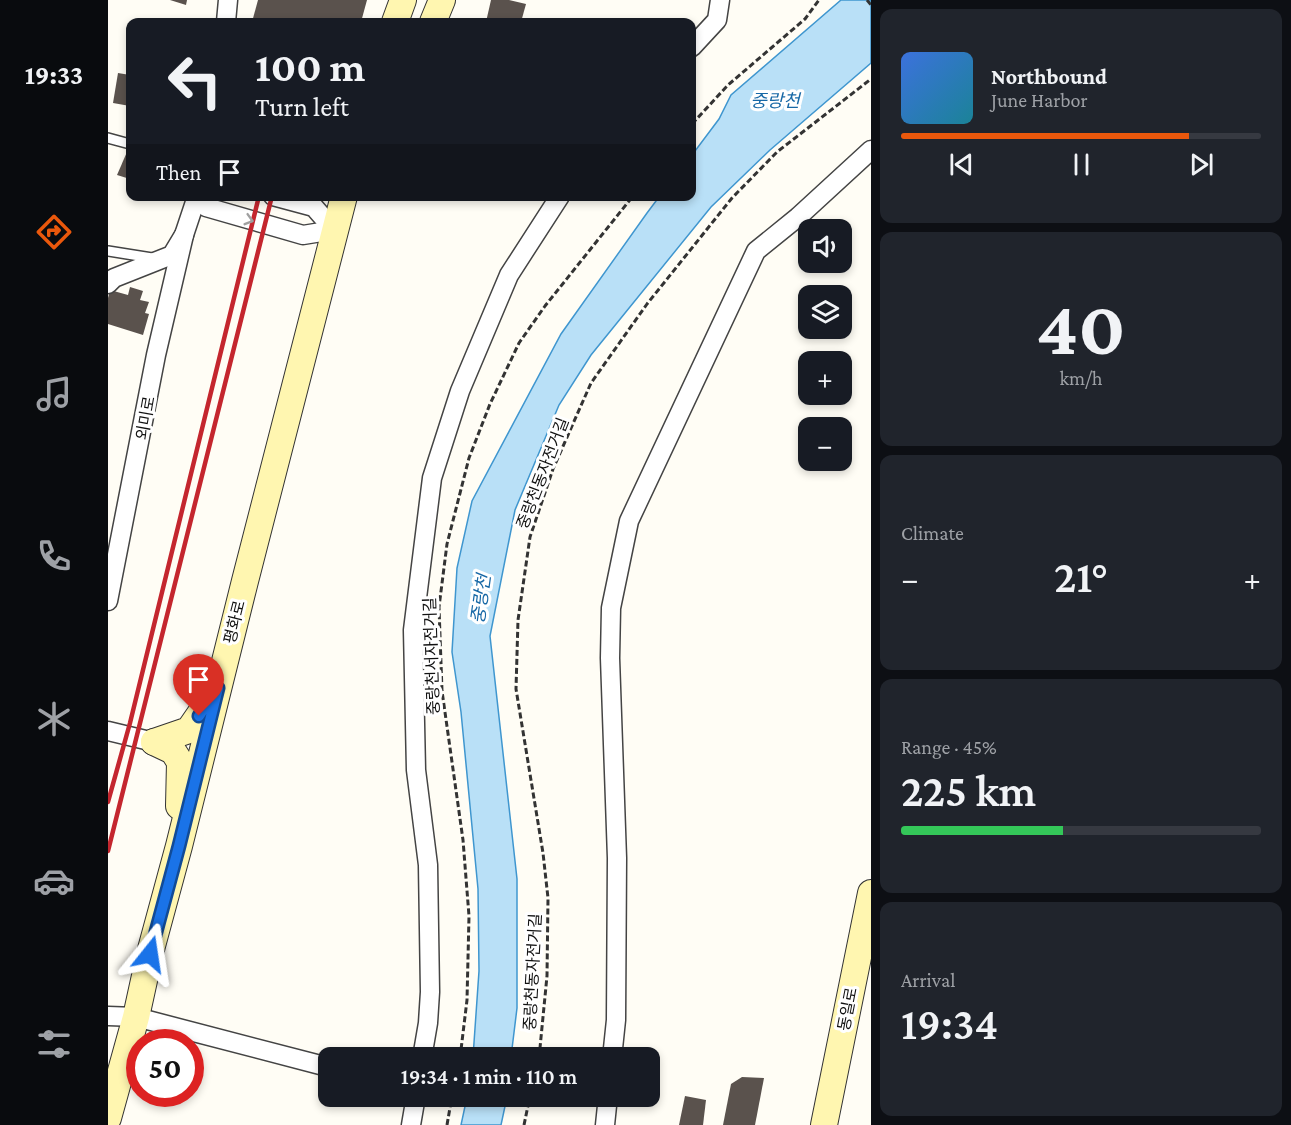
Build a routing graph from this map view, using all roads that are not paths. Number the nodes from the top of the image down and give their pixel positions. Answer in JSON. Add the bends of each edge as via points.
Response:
{"nodes":[{"id":1,"x":228,"y":0,"type":"edge"},
{"id":2,"x":403,"y":0,"type":"edge"},
{"id":3,"x":442,"y":0,"type":"edge"},
{"id":4,"x":720,"y":0,"type":"edge"},
{"id":5,"x":226,"y":18,"type":"edge"},
{"id":6,"x":396,"y":18,"type":"edge"},
{"id":7,"x":435,"y":18,"type":"edge"},
{"id":8,"x":696,"y":43,"type":"edge"},
{"id":9,"x":108,"y":138,"type":"edge"},
{"id":10,"x":126,"y":143,"type":"edge"},
{"id":11,"x":871,"y":150,"type":"edge"},
{"id":12,"x":195,"y":201,"type":"edge"},
{"id":13,"x":204,"y":201,"type":"edge"},
{"id":14,"x":292,"y":201,"type":"edge"},
{"id":15,"x":343,"y":201,"type":"edge"},
{"id":16,"x":557,"y":201,"type":"edge"},
{"id":17,"x":334,"y":230,"type":"junction"},
{"id":18,"x":184,"y":235,"type":"junction"},
{"id":19,"x":108,"y":251,"type":"edge"},
{"id":20,"x":167,"y":259,"type":"junction"},
{"id":21,"x":108,"y":284,"type":"edge"},
{"id":22,"x":114,"y":540,"type":"edge"},
{"id":23,"x":108,"y":601,"type":"edge"},
{"id":24,"x":218,"y":688,"type":"junction"},
{"id":25,"x":108,"y":731,"type":"edge"},
{"id":26,"x":154,"y":742,"type":"junction"},
{"id":27,"x":179,"y":846,"type":"junction"},
{"id":28,"x":871,"y":893,"type":"edge"},
{"id":29,"x":108,"y":1016,"type":"edge"},
{"id":30,"x":136,"y":1017,"type":"junction"},
{"id":31,"x":424,"y":1047,"type":"edge"},
{"id":32,"x":613,"y":1047,"type":"edge"},
{"id":33,"x":318,"y":1064,"type":"edge"},
{"id":34,"x":414,"y":1107,"type":"edge"},
{"id":35,"x":607,"y":1107,"type":"edge"},
{"id":36,"x":108,"y":1118,"type":"edge"},
{"id":37,"x":411,"y":1125,"type":"edge"},
{"id":38,"x":606,"y":1125,"type":"edge"},
{"id":39,"x":824,"y":1125,"type":"edge"}],
"edges":[{"from":1,"to":5,"type":"street"},
{"from":2,"to":6,"type":"main road"},
{"from":3,"to":7,"type":"main road"},
{"from":4,"to":8,"type":"street","via":[[717,20]]},
{"from":9,"to":10,"type":"lane"},
{"from":11,"to":32,"type":"street","via":[[756,251],[629,521],[611,608],[617,858]]},
{"from":12,"to":18,"type":"street"},
{"from":13,"to":17,"type":"street","one_way":true,"via":[[206,207],[303,235]]},
{"from":14,"to":17,"type":"street","via":[[314,207]]},
{"from":15,"to":17,"type":"main road","name":"평화로"},
{"from":16,"to":31,"type":"street","via":[[509,275],[460,392],[432,478],[413,630],[416,770],[428,876],[430,992]]},
{"from":17,"to":24,"type":"main road","name":"평화로"},
{"from":18,"to":20,"type":"street"},
{"from":18,"to":22,"type":"street","name":"외미로"},
{"from":19,"to":20,"type":"lane"},
{"from":20,"to":21,"type":"street","via":[[114,278]]},
{"from":22,"to":23,"type":"street","name":"외미로"},
{"from":24,"to":26,"type":"main road","via":[[189,730]]},
{"from":24,"to":27,"type":"main road","name":"평화로"},
{"from":25,"to":26,"type":"street"},
{"from":26,"to":27,"type":"main road","via":[[173,751],[180,762]]},
{"from":27,"to":30,"type":"main road","name":"평화로"},
{"from":28,"to":39,"type":"main road","name":"동일로"},
{"from":29,"to":30,"type":"street"},
{"from":30,"to":33,"type":"street"},
{"from":30,"to":36,"type":"main road","name":"평화로"},
{"from":34,"to":37,"type":"street"},
{"from":35,"to":38,"type":"street"}]}
